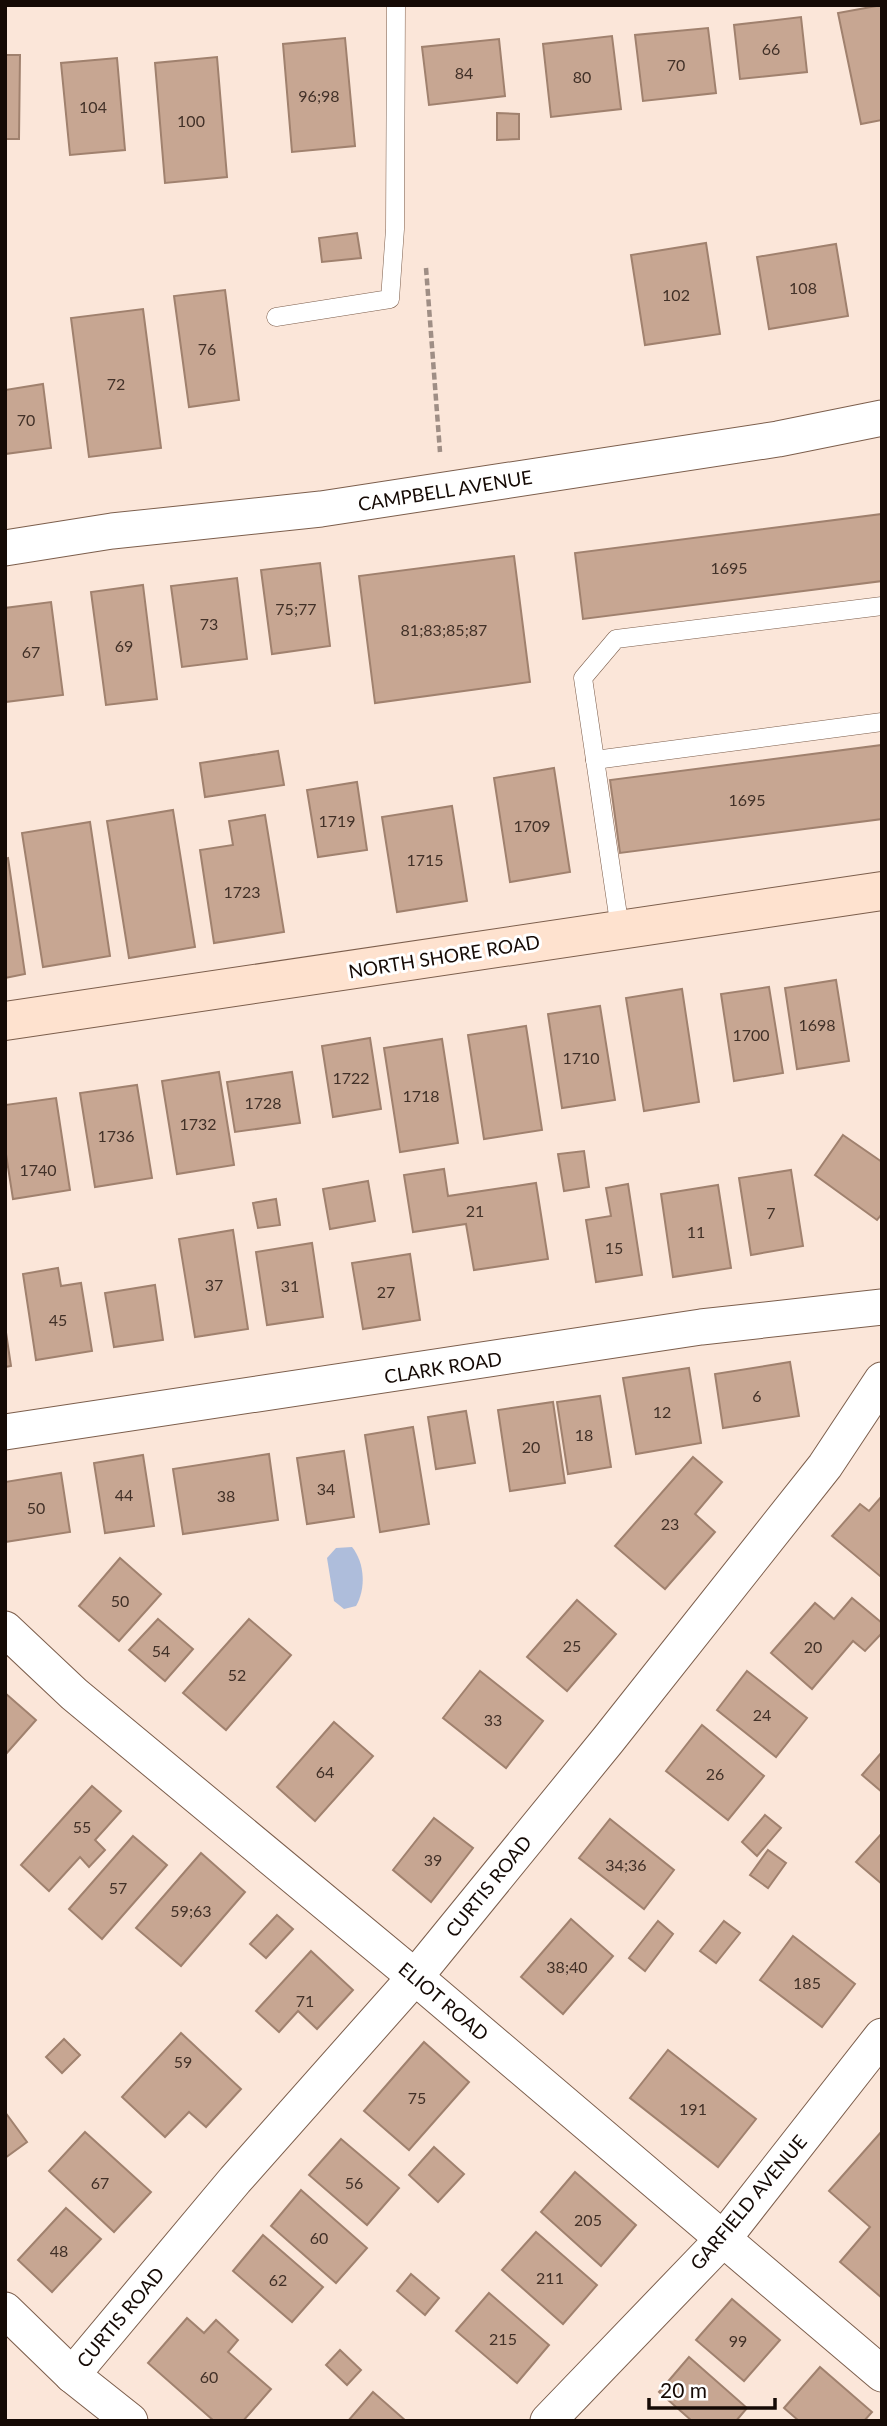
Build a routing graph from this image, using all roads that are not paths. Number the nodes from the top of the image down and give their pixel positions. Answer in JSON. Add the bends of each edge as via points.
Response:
{"nodes":[{"id":1,"x":396,"y":5,"type":"edge"},
{"id":2,"x":276,"y":317,"type":"dead end"},
{"id":3,"x":882,"y":418,"type":"edge"},
{"id":4,"x":5,"y":548,"type":"edge"},
{"id":5,"x":882,"y":606,"type":"edge"},
{"id":6,"x":882,"y":722,"type":"edge"},
{"id":7,"x":595,"y":760,"type":"junction"},
{"id":8,"x":882,"y":891,"type":"edge"},
{"id":9,"x":620,"y":929,"type":"junction"},
{"id":10,"x":5,"y":1021,"type":"edge"},
{"id":11,"x":882,"y":1307,"type":"edge"},
{"id":12,"x":882,"y":1380,"type":"edge"},
{"id":13,"x":5,"y":1432,"type":"edge"},
{"id":14,"x":5,"y":1629,"type":"edge"},
{"id":15,"x":415,"y":1977,"type":"junction"},
{"id":16,"x":882,"y":2036,"type":"edge"},
{"id":17,"x":723,"y":2239,"type":"junction"},
{"id":18,"x":5,"y":2311,"type":"edge"},
{"id":19,"x":882,"y":2374,"type":"edge"},
{"id":20,"x":72,"y":2375,"type":"junction"},
{"id":21,"x":130,"y":2421,"type":"edge"},
{"id":22,"x":548,"y":2421,"type":"edge"}],
"edges":[{"from":1,"to":2,"type":"lane","via":[[395,229],[390,299]]},
{"from":3,"to":4,"type":"street","name":"CAMPBELL AVENUE","via":[[778,439],[321,509],[112,531]]},
{"from":5,"to":7,"type":"lane","via":[[616,639],[583,678]]},
{"from":6,"to":7,"type":"lane"},
{"from":7,"to":9,"type":"lane"},
{"from":8,"to":9,"type":"main road","name":"NORTH SHORE ROAD"},
{"from":9,"to":10,"type":"main road","name":"NORTH SHORE ROAD"},
{"from":11,"to":13,"type":"street","name":"CLARK ROAD","via":[[701,1326]]},
{"from":12,"to":15,"type":"street","name":"CURTIS ROAD","via":[[816,1477]]},
{"from":14,"to":15,"type":"street","name":"ELIOT ROAD","via":[[74,1694]]},
{"from":15,"to":17,"type":"street","name":"ELIOT ROAD"},
{"from":15,"to":20,"type":"street","name":"CURTIS ROAD","via":[[235,2180]]},
{"from":16,"to":17,"type":"street","name":"GARFIELD AVENUE"},
{"from":17,"to":19,"type":"street","name":"ELIOT ROAD"},
{"from":17,"to":22,"type":"street","name":"GARFIELD AVENUE"},
{"from":18,"to":20,"type":"street"},
{"from":20,"to":21,"type":"street"}]}
